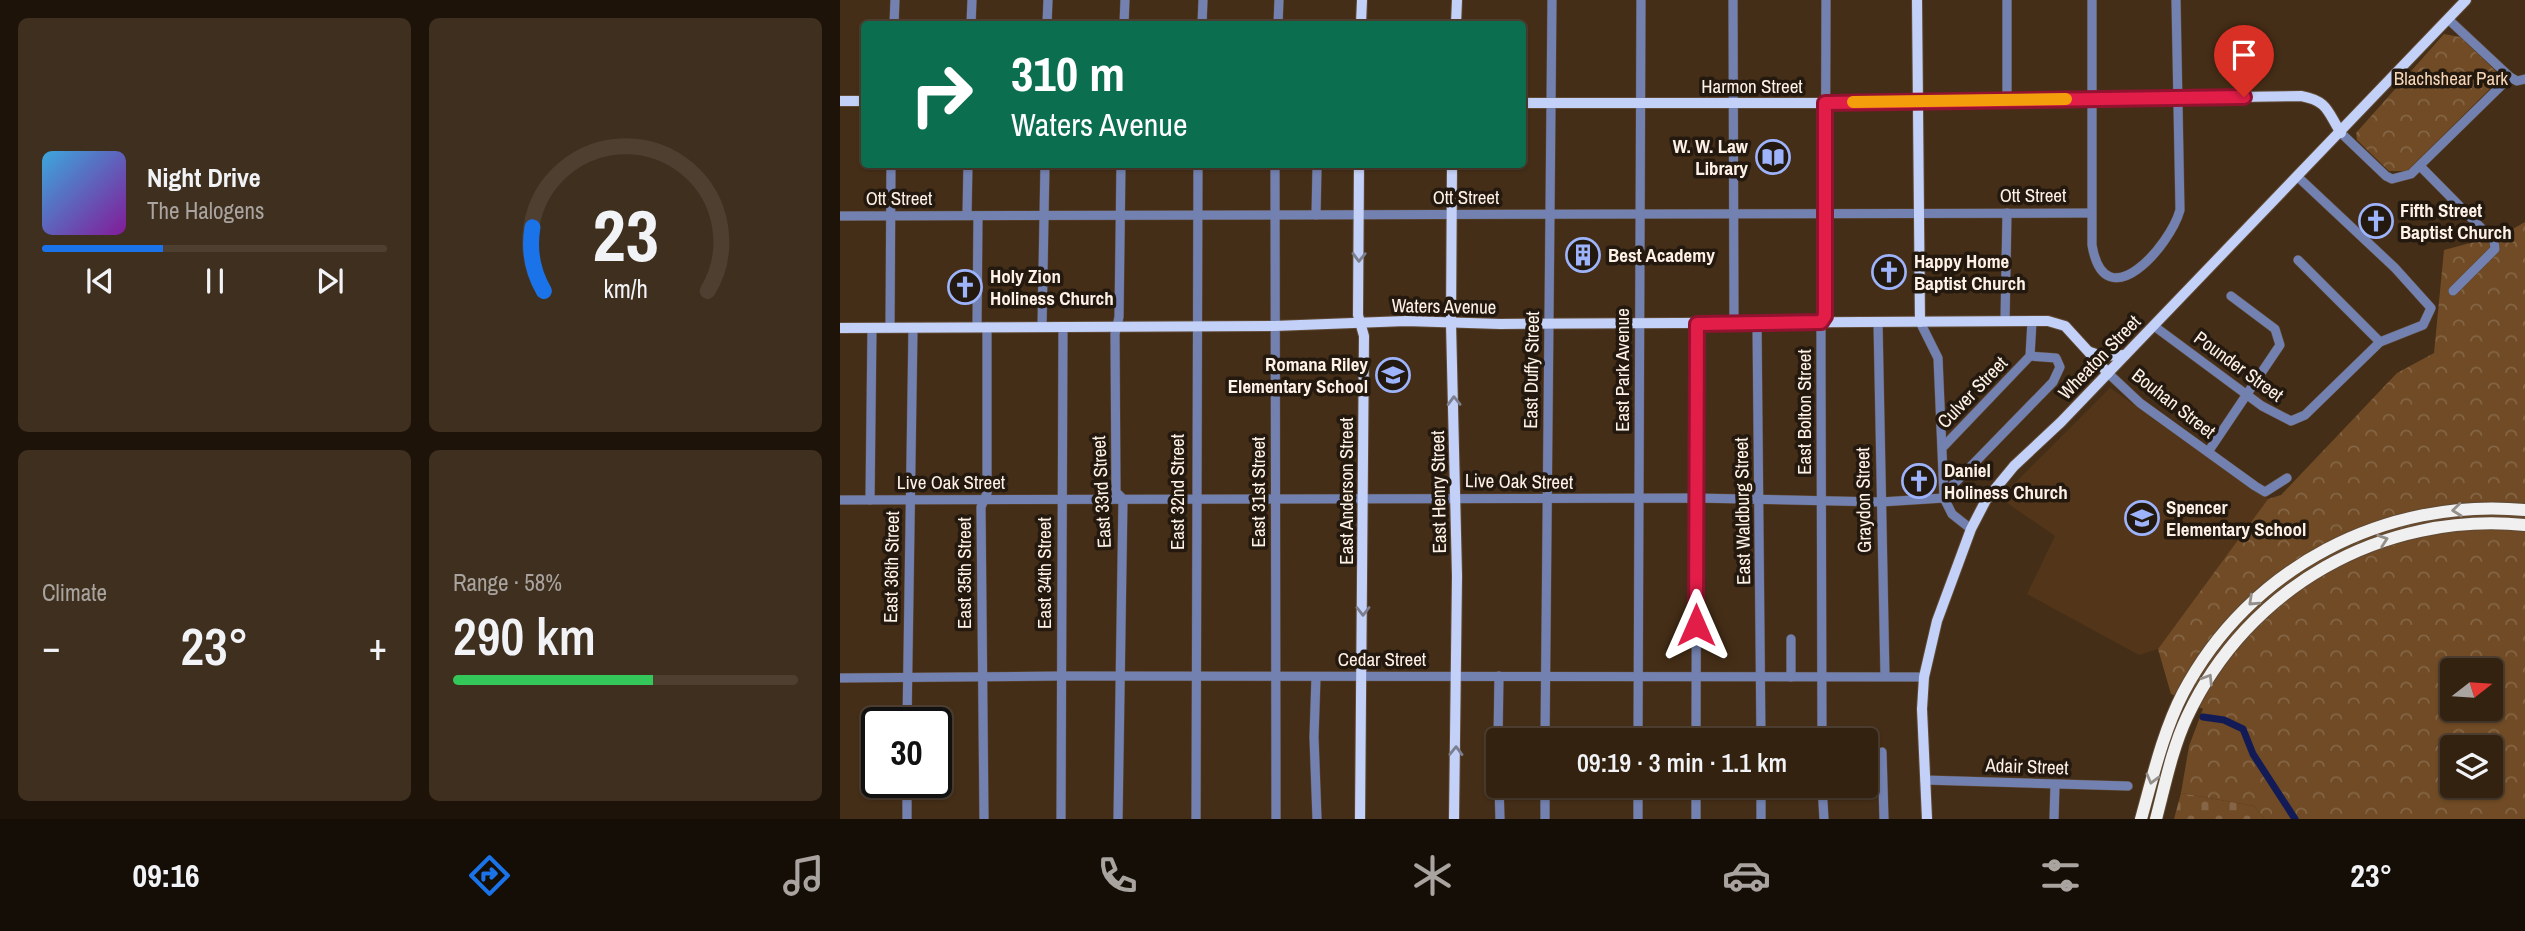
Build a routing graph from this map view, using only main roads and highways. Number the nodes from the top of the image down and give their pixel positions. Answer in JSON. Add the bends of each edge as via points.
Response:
{"nodes":[{"id":1,"x":1362,"y":0,"type":"edge"},
{"id":2,"x":1457,"y":0,"type":"edge"},
{"id":3,"x":1916,"y":0,"type":"edge"},
{"id":4,"x":2466,"y":0,"type":"edge"},
{"id":5,"x":1361,"y":21,"type":"edge"},
{"id":6,"x":1456,"y":21,"type":"edge"},
{"id":7,"x":840,"y":101,"type":"edge"},
{"id":8,"x":861,"y":101,"type":"edge"},
{"id":9,"x":1917,"y":101,"type":"junction"},
{"id":10,"x":1526,"y":103,"type":"edge"},
{"id":11,"x":2341,"y":132,"type":"junction"},
{"id":12,"x":1359,"y":168,"type":"edge"},
{"id":13,"x":1452,"y":168,"type":"edge"},
{"id":14,"x":2048,"y":321,"type":"joint"},
{"id":15,"x":1920,"y":322,"type":"junction"},
{"id":16,"x":1360,"y":323,"type":"junction"},
{"id":17,"x":1451,"y":323,"type":"junction"},
{"id":18,"x":840,"y":328,"type":"edge"},
{"id":19,"x":2087,"y":351,"type":"junction"},
{"id":20,"x":2125,"y":355,"type":"junction"},
{"id":21,"x":2108,"y":373,"type":"junction"},
{"id":22,"x":2525,"y":510,"type":"edge"},
{"id":23,"x":2525,"y":525,"type":"edge"},
{"id":24,"x":1360,"y":819,"type":"edge"},
{"id":25,"x":1454,"y":819,"type":"edge"},
{"id":26,"x":1927,"y":819,"type":"edge"},
{"id":27,"x":2141,"y":819,"type":"edge"},
{"id":28,"x":2156,"y":819,"type":"edge"}],
"edges":[{"from":1,"to":5,"type":"main road"},
{"from":2,"to":6,"type":"main road"},
{"from":3,"to":9,"type":"main road"},
{"from":4,"to":11,"type":"main road","name":"Wheaton Street"},
{"from":7,"to":8,"type":"main road"},
{"from":9,"to":10,"type":"main road","name":"Harmon Street"},
{"from":9,"to":11,"type":"main road","name":"Harmon Street","via":[[2301,96],[2318,99],[2328,108]]},
{"from":9,"to":15,"type":"main road"},
{"from":11,"to":20,"type":"main road","name":"Wheaton Street"},
{"from":12,"to":16,"type":"main road","name":"East Anderson Street","one_way":true},
{"from":13,"to":17,"type":"main road","name":"East Henry Street"},
{"from":14,"to":15,"type":"main road","name":"Waters Avenue"},
{"from":14,"to":19,"type":"main road","name":"Bouhan Street","via":[[2065,326]]},
{"from":15,"to":17,"type":"main road","name":"Waters Avenue"},
{"from":16,"to":17,"type":"main road","name":"Waters Avenue"},
{"from":16,"to":18,"type":"main road","name":"Waters Avenue"},
{"from":16,"to":24,"type":"main road","name":"East Anderson Street","one_way":true,"via":[[1364,336]]},
{"from":25,"to":17,"type":"main road","name":"East Henry Street","one_way":true,"via":[[1457,576]]},
{"from":19,"to":20,"type":"main road"},
{"from":19,"to":21,"type":"main road","name":"Bouhan Street"},
{"from":20,"to":21,"type":"main road","name":"Wheaton Street"},
{"from":21,"to":26,"type":"main road","name":"Wheaton Street","via":[[1998,484],[1971,529],[1937,621],[1924,677]]},
{"from":22,"to":27,"type":"highway","one_way":true,"via":[[2462,509],[2413,516],[2365,531],[2300,564],[2260,595],[2210,650],[2184,692],[2164,739]]},
{"from":28,"to":23,"type":"highway","one_way":true,"via":[[2178,740],[2197,698],[2222,658],[2270,606],[2307,576],[2370,544],[2416,530],[2463,523]]}]}
